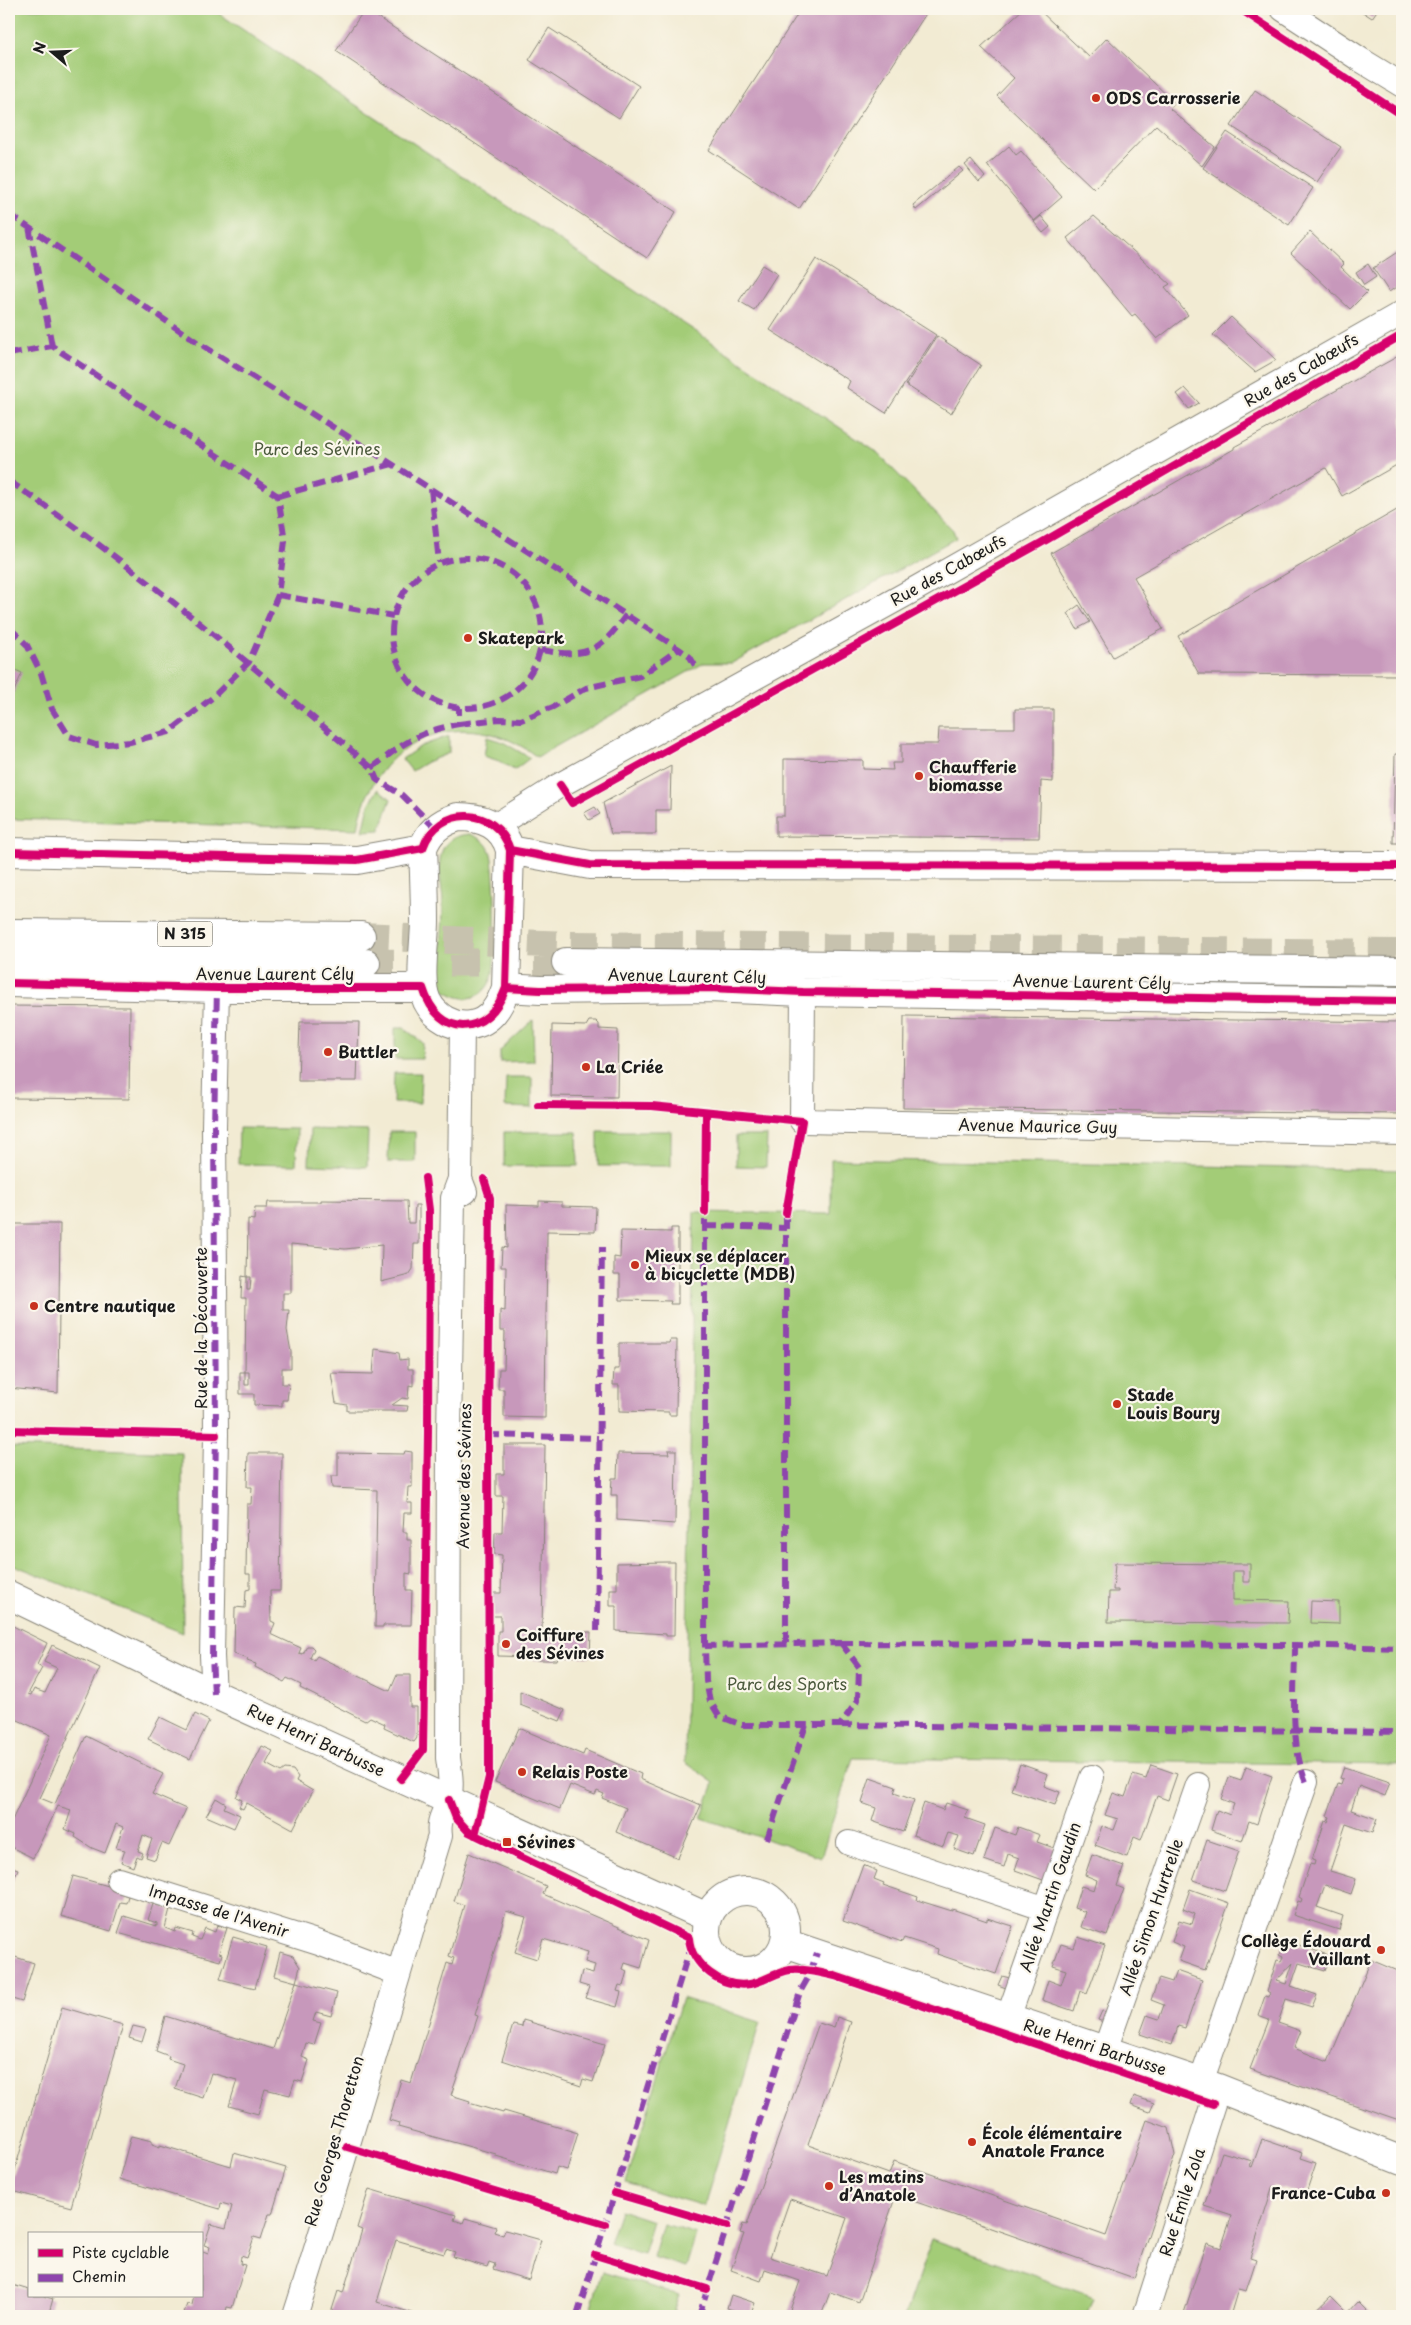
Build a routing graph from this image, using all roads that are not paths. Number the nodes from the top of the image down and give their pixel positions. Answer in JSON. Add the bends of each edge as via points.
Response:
{"nodes":[{"id":1,"x":1282,"y":9,"type":"edge"},
{"id":2,"x":1402,"y":85,"type":"edge"},
{"id":3,"x":1402,"y":313,"type":"edge"},
{"id":4,"x":495,"y":826,"type":"junction"},
{"id":5,"x":423,"y":848,"type":"junction"},
{"id":6,"x":510,"y":850,"type":"junction"},
{"id":7,"x":9,"y":852,"type":"edge"},
{"id":8,"x":1402,"y":866,"type":"edge"},
{"id":9,"x":9,"y":933,"type":"edge"},
{"id":10,"x":361,"y":936,"type":"tunnel mouth"},
{"id":11,"x":9,"y":959,"type":"edge"},
{"id":12,"x":566,"y":962,"type":"tunnel mouth"},
{"id":13,"x":366,"y":963,"type":"tunnel mouth"},
{"id":14,"x":1402,"y":972,"type":"edge"},
{"id":15,"x":9,"y":983,"type":"edge"},
{"id":16,"x":217,"y":988,"type":"junction"},
{"id":17,"x":423,"y":988,"type":"junction"},
{"id":18,"x":506,"y":988,"type":"junction"},
{"id":19,"x":803,"y":992,"type":"junction"},
{"id":20,"x":1402,"y":1001,"type":"edge"},
{"id":21,"x":462,"y":1026,"type":"junction"},
{"id":22,"x":1402,"y":1133,"type":"edge"},
{"id":23,"x":9,"y":1595,"type":"edge"},
{"id":24,"x":214,"y":1694,"type":"junction"},
{"id":25,"x":1092,"y":1777,"type":"dead end"},
{"id":26,"x":1306,"y":1782,"type":"dead end"},
{"id":27,"x":1198,"y":1785,"type":"dead end"},
{"id":28,"x":444,"y":1812,"type":"junction"},
{"id":29,"x":849,"y":1843,"type":"dead end"},
{"id":30,"x":119,"y":1880,"type":"dead end"},
{"id":31,"x":1046,"y":1909,"type":"junction"},
{"id":32,"x":708,"y":1917,"type":"junction"},
{"id":33,"x":785,"y":1943,"type":"junction"},
{"id":34,"x":393,"y":1971,"type":"junction"},
{"id":35,"x":1008,"y":2018,"type":"junction"},
{"id":36,"x":1105,"y":2050,"type":"junction"},
{"id":37,"x":1210,"y":2085,"type":"junction"},
{"id":38,"x":1402,"y":2161,"type":"edge"},
{"id":39,"x":282,"y":2316,"type":"edge"},
{"id":40,"x":295,"y":2316,"type":"edge"},
{"id":41,"x":1145,"y":2316,"type":"edge"}],
"edges":[{"from":1,"to":2,"type":"street"},
{"from":3,"to":4,"type":"street","name":"Rue des Cabœufs","via":[[908,593],[560,785]]},
{"from":4,"to":5,"type":"main road","via":[[483,819],[458,816],[435,828]]},
{"from":4,"to":6,"type":"main road","via":[[508,841]]},
{"from":5,"to":7,"type":"main road","via":[[357,860]]},
{"from":5,"to":17,"type":"main road"},
{"from":6,"to":8,"type":"main road","via":[[590,864]]},
{"from":6,"to":18,"type":"main road"},
{"from":9,"to":10,"type":"main road","number":"N 315"},
{"from":11,"to":13,"type":"main road","number":"N 315"},
{"from":12,"to":14,"type":"main road"},
{"from":15,"to":16,"type":"main road","name":"Avenue Laurent Cély"},
{"from":16,"to":17,"type":"main road","name":"Avenue Laurent Cély"},
{"from":16,"to":24,"type":"street","name":"Rue de la Découverte"},
{"from":17,"to":21,"type":"main road","via":[[434,1011],[450,1023]]},
{"from":18,"to":19,"type":"main road","name":"Avenue Laurent Cély","via":[[708,988]]},
{"from":18,"to":21,"type":"main road","via":[[501,1002],[488,1017],[474,1025]]},
{"from":19,"to":20,"type":"main road","name":"Avenue Laurent Cély"},
{"from":19,"to":22,"type":"street","name":"Avenue Maurice Guy","via":[[802,1121]]},
{"from":21,"to":28,"type":"street","name":"Avenue des Sévines","via":[[460,1178],[453,1198],[449,1434],[450,1771]]},
{"from":23,"to":24,"type":"main road","name":"Rue Henri Barbusse"},
{"from":24,"to":28,"type":"main road","name":"Rue Henri Barbusse"},
{"from":25,"to":31,"type":"street","name":"Allée Martin Gaudin"},
{"from":26,"to":37,"type":"street","name":"Rue Émile Zola"},
{"from":27,"to":36,"type":"street","name":"Allée Simon Hurtrelle"},
{"from":28,"to":32,"type":"main road","name":"Rue Henri Barbusse"},
{"from":28,"to":34,"type":"street","name":"Rue Georges Thoretton","via":[[428,1831]]},
{"from":29,"to":31,"type":"street"},
{"from":30,"to":34,"type":"street","name":"Impasse de l'Avenir","via":[[319,1943]]},
{"from":31,"to":35,"type":"street","name":"Allée Martin Gaudin"},
{"from":32,"to":33,"type":"main road","via":[[721,1899],[731,1893],[753,1891],[766,1896],[780,1910],[786,1929]]},
{"from":32,"to":33,"type":"main road","via":[[705,1930],[710,1949],[722,1964],[733,1970],[758,1970],[770,1964]]},
{"from":33,"to":35,"type":"main road","name":"Rue Henri Barbusse"},
{"from":34,"to":39,"type":"street","name":"Rue Georges Thoretton"},
{"from":34,"to":40,"type":"street","name":"Rue Georges Thoretton","via":[[339,2178]]},
{"from":35,"to":36,"type":"main road","name":"Rue Henri Barbusse"},
{"from":36,"to":37,"type":"main road","name":"Rue Henri Barbusse"},
{"from":37,"to":38,"type":"main road","name":"Rue Henri Barbusse"},
{"from":37,"to":41,"type":"street","name":"Rue Émile Zola"}]}
